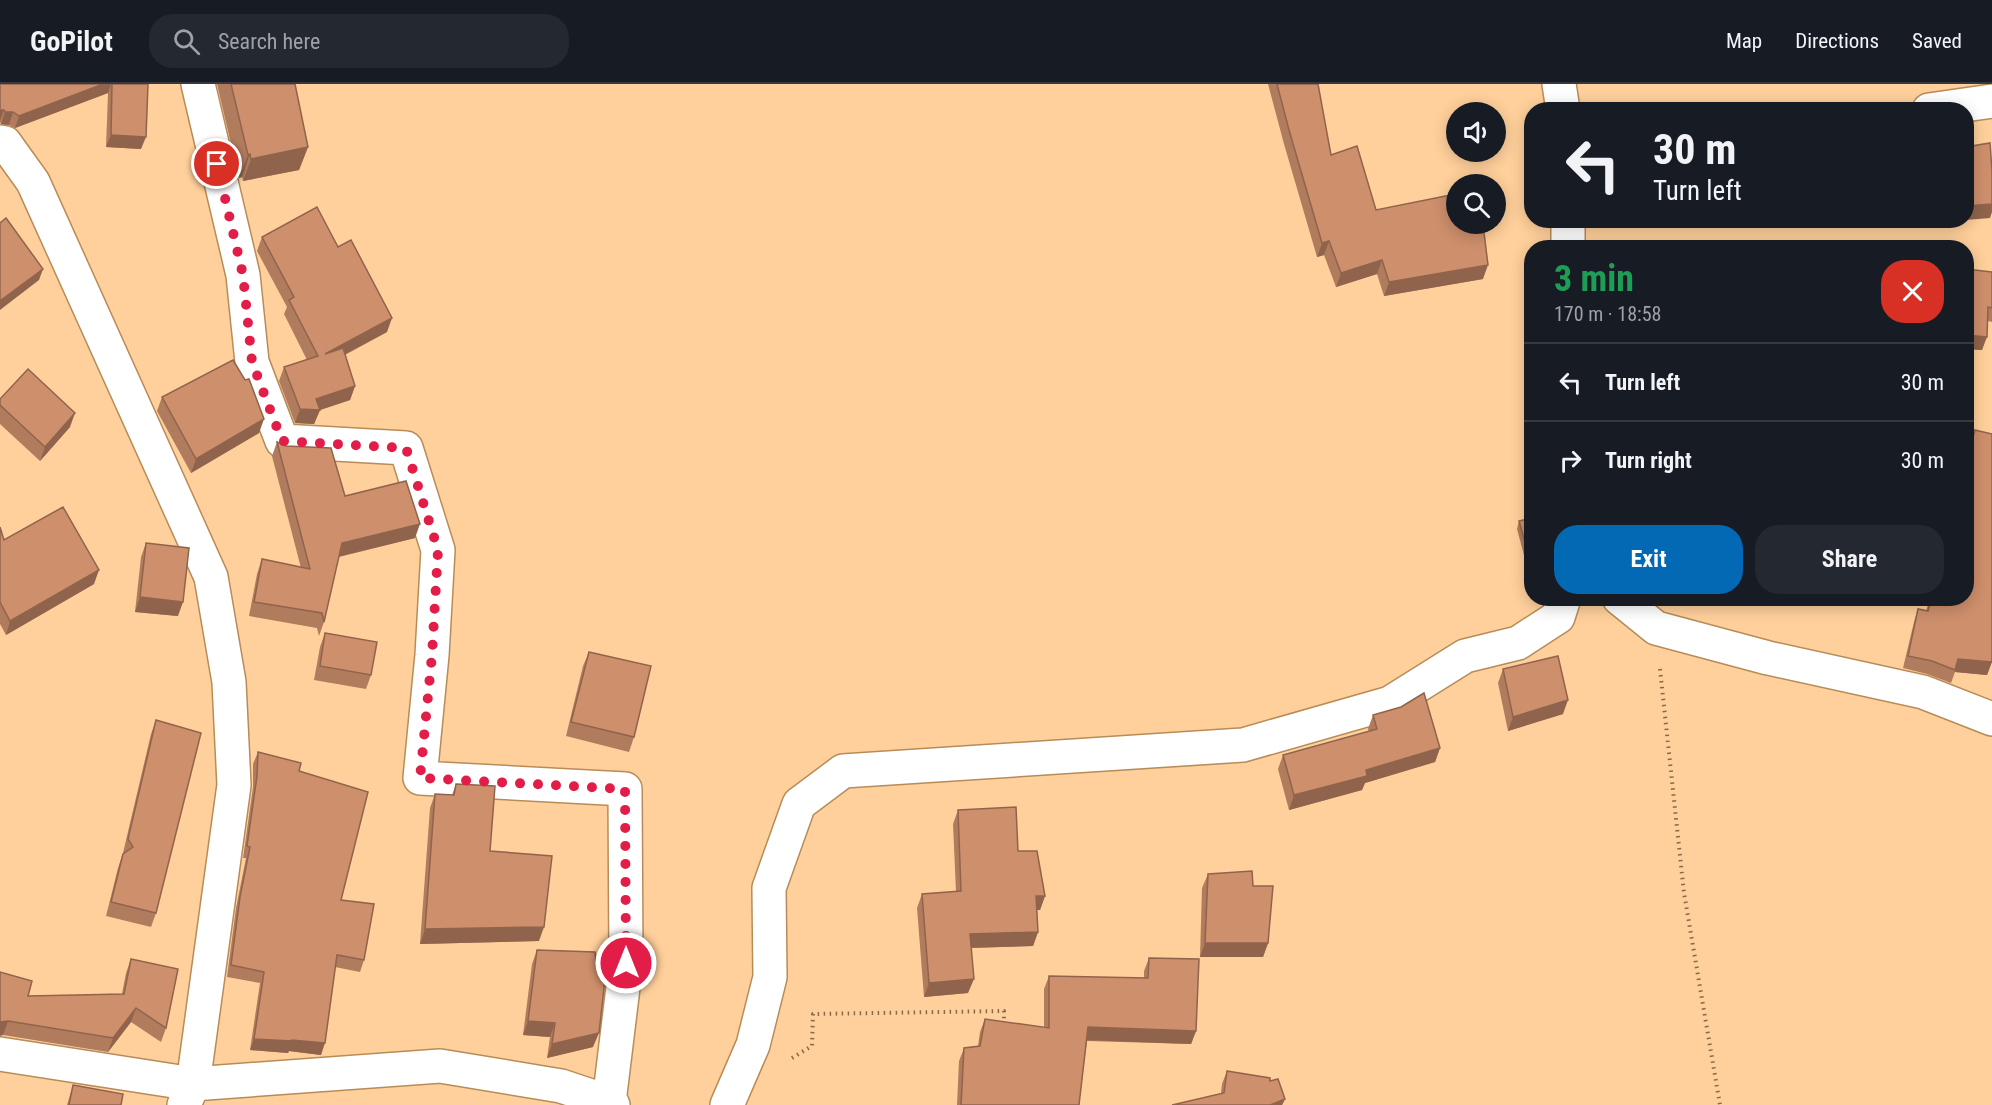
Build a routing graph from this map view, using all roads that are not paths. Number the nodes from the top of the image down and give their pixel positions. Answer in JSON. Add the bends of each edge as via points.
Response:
{"nodes":[{"id":1,"x":198,"y":84,"type":"edge"},
{"id":2,"x":1558,"y":84,"type":"edge"},
{"id":3,"x":1992,"y":101,"type":"edge"},
{"id":4,"x":1561,"y":102,"type":"edge"},
{"id":5,"x":1974,"y":104,"type":"edge"},
{"id":6,"x":0,"y":142,"type":"edge"},
{"id":7,"x":1561,"y":606,"type":"edge"},
{"id":8,"x":1629,"y":606,"type":"edge"},
{"id":9,"x":1992,"y":719,"type":"edge"},
{"id":10,"x":0,"y":1054,"type":"edge"},
{"id":11,"x":188,"y":1094,"type":"edge"},
{"id":12,"x":611,"y":1103,"type":"edge"},
{"id":13,"x":727,"y":1105,"type":"edge"}],
"edges":[{"from":1,"to":12,"type":"street","via":[[243,275],[252,362],[282,441],[406,448],[438,550],[420,778],[625,789],[626,963]]},
{"from":2,"to":4,"type":"street"},
{"from":3,"to":5,"type":"street"},
{"from":6,"to":11,"type":"street","via":[[5,143],[33,182],[211,577],[229,681],[234,785]]},
{"from":7,"to":13,"type":"street","via":[[1558,617],[1518,643],[1465,656],[1390,703],[1243,745],[843,771],[799,804],[769,888],[770,977],[753,1045]]},
{"from":8,"to":9,"type":"street","via":[[1656,628],[1768,658],[1923,692]]},
{"from":10,"to":11,"type":"street"},
{"from":11,"to":12,"type":"street","via":[[440,1066],[561,1086]]}]}
